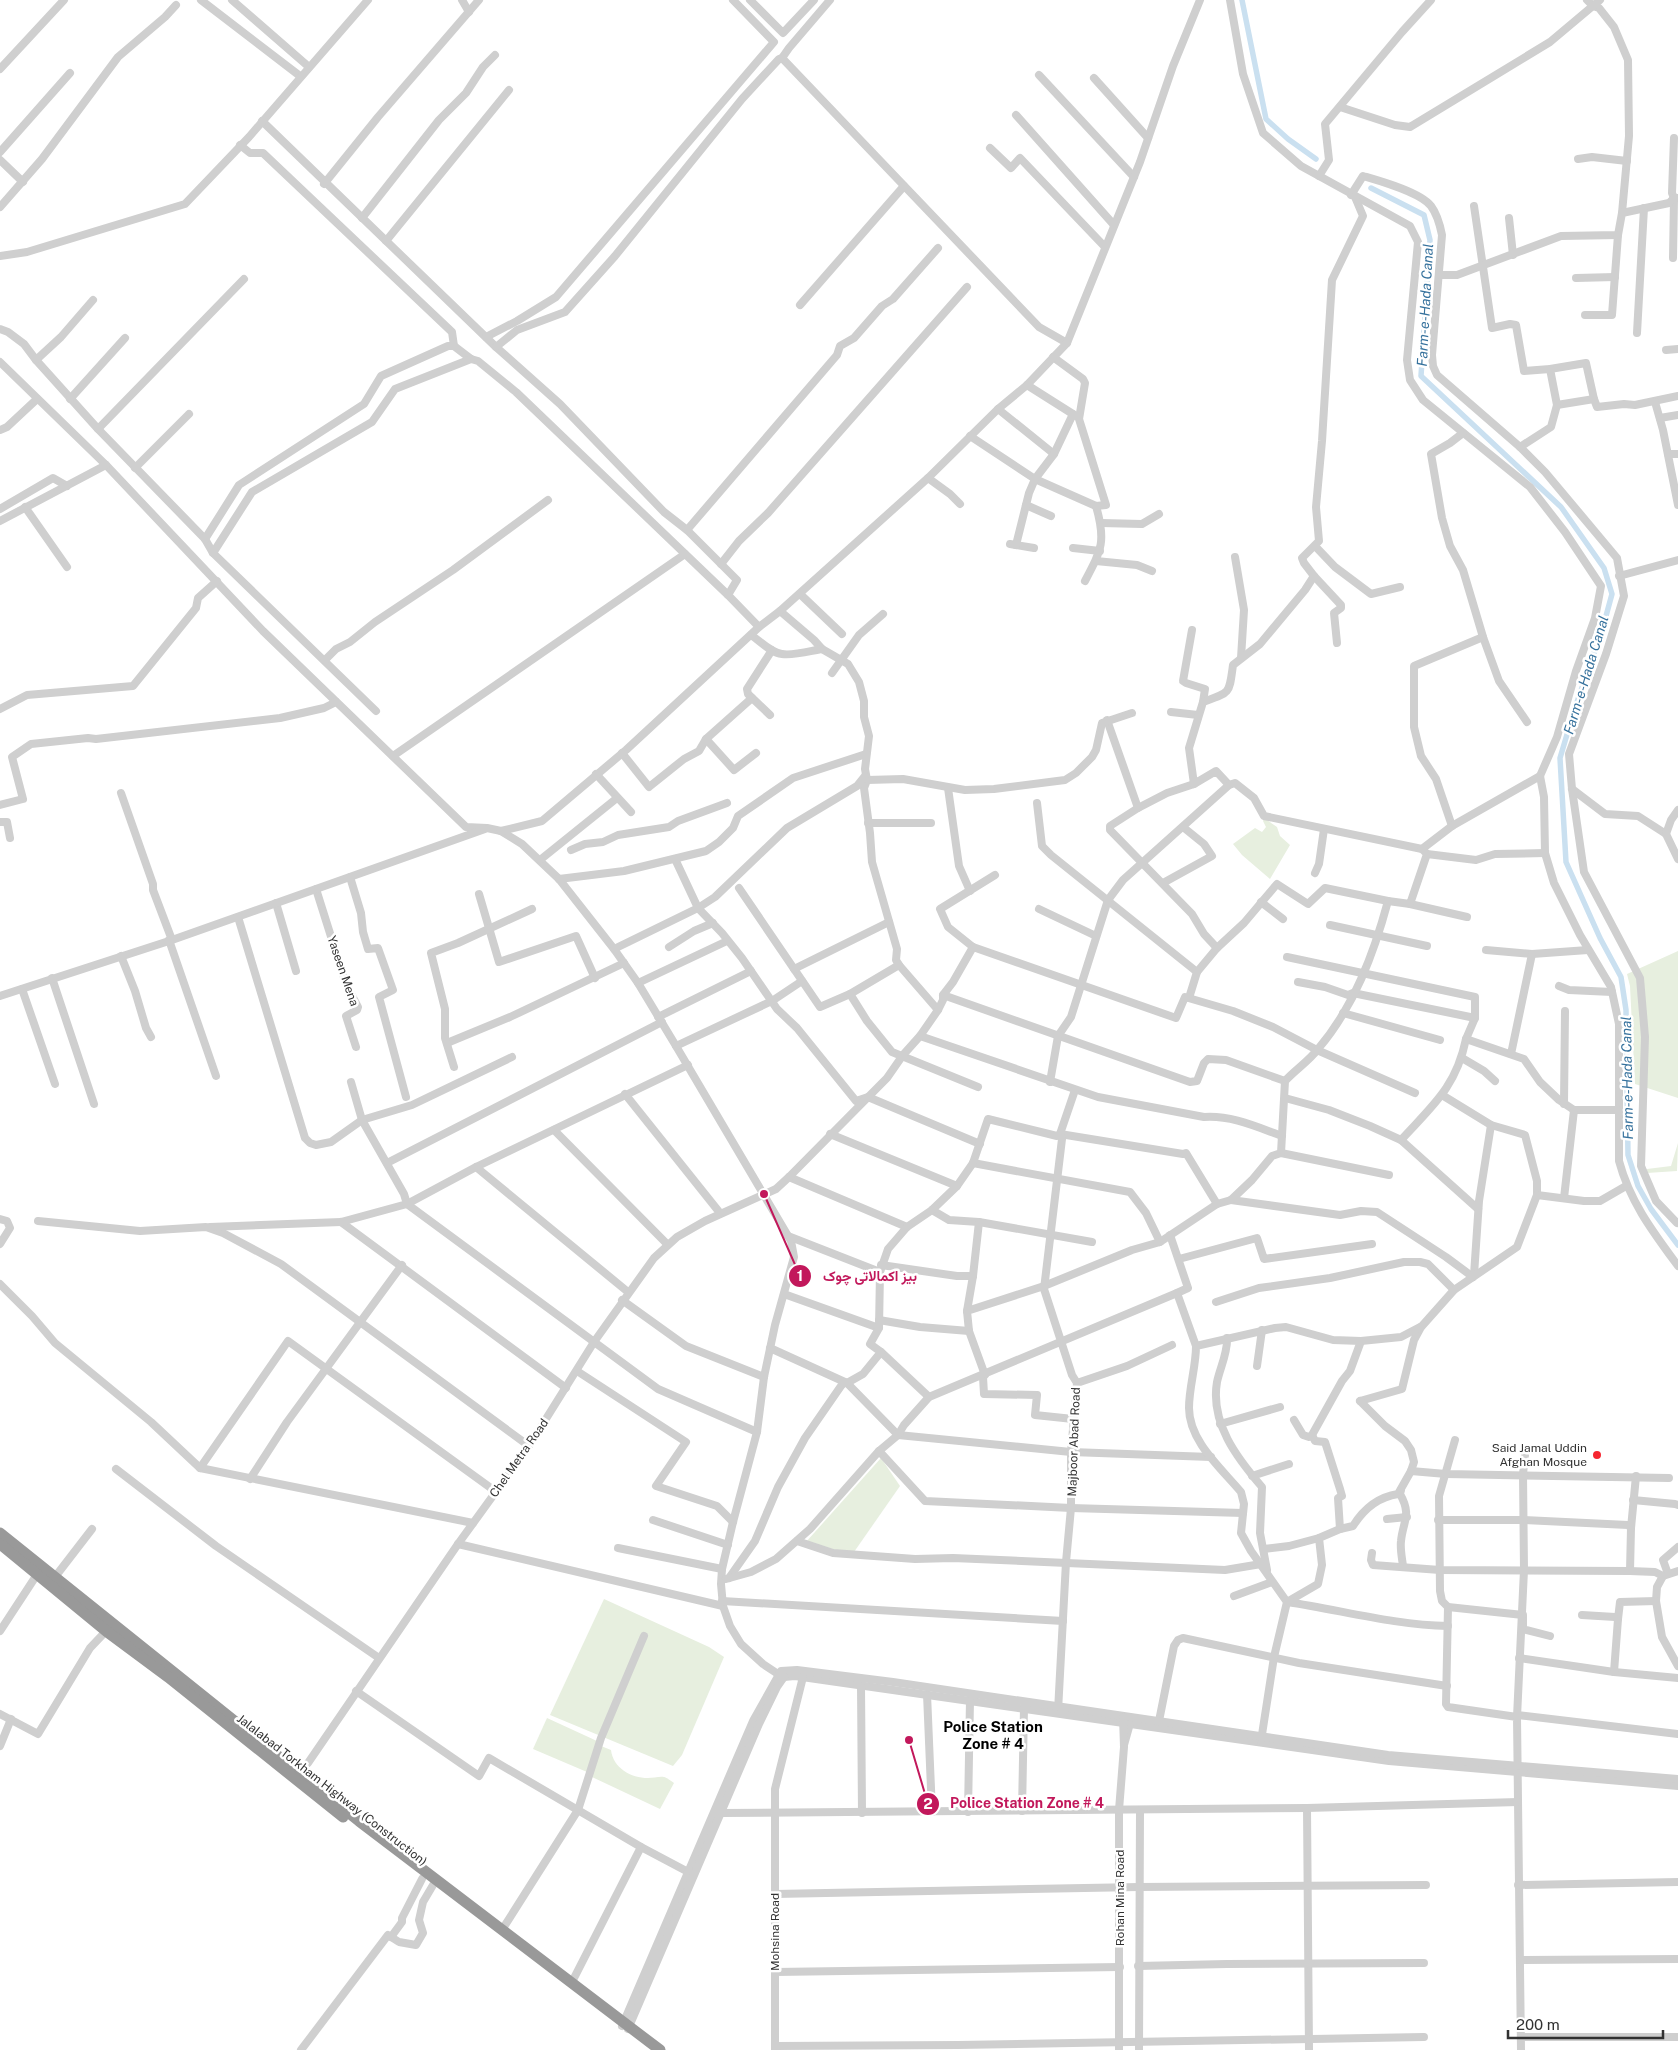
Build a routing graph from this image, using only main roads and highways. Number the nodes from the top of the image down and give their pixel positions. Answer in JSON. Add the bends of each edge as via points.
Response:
{"nodes":[{"id":1,"x":0,"y":1533,"type":"edge"},
{"id":2,"x":0,"y":1544,"type":"edge"},
{"id":3,"x":40,"y":1571,"type":"junction"},
{"id":4,"x":109,"y":1628,"type":"junction"},
{"id":5,"x":434,"y":1883,"type":"junction"},
{"id":6,"x":467,"y":1908,"type":"junction"},
{"id":7,"x":625,"y":2027,"type":"junction"},
{"id":8,"x":651,"y":2050,"type":"edge"},
{"id":9,"x":660,"y":2050,"type":"edge"}],
"edges":[{"from":1,"to":3,"type":"highway"},
{"from":2,"to":3,"type":"highway","name":"Jalalabad Torkham Highway (Construction)"},
{"from":3,"to":4,"type":"highway","name":"Jalalabad Torkham Highway (Construction)"},
{"from":3,"to":4,"type":"highway","via":[[55,1577]]},
{"from":4,"to":5,"type":"highway","via":[[172,1670]]},
{"from":4,"to":5,"type":"highway","name":"Jalalabad Torkham Highway (Construction)","via":[[305,1788],[422,1879]]},
{"from":5,"to":6,"type":"highway","name":"Jalalabad Torkham Highway (Construction)"},
{"from":6,"to":7,"type":"highway","name":"Jalalabad Torkham Highway (Construction)"},
{"from":6,"to":7,"type":"highway","via":[[572,1982]]},
{"from":7,"to":8,"type":"highway","name":"Jalalabad Torkham Highway (Construction)"},
{"from":7,"to":9,"type":"highway"}]}
